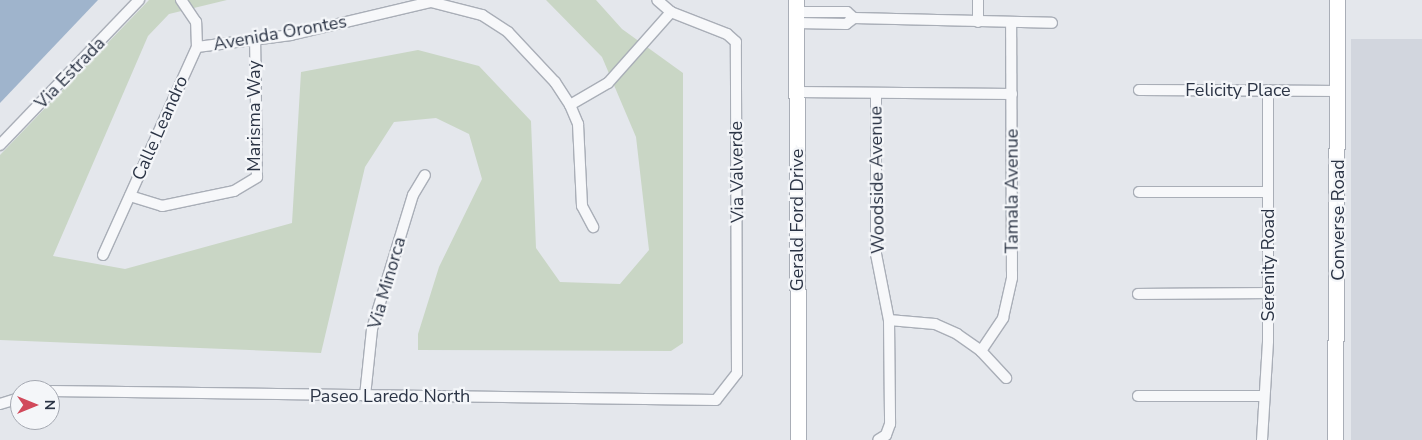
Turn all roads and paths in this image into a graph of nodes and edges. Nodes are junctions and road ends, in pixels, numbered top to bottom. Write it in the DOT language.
graph roads {
  1 [pos="139,0"];
  2 [pos="181,0"];
  3 [pos="657,0"];
  4 [pos="978,0"];
  5 [pos="1337,0"];
  6 [pos="671,12"];
  7 [pos="797,12"];
  8 [pos="838,12"];
  9 [pos="854,18"];
  10 [pos="978,22"];
  11 [pos="1011,22"];
  12 [pos="1052,23"];
  13 [pos="838,24"];
  14 [pos="255,41"];
  15 [pos="197,47"];
  16 [pos="1139,90"];
  17 [pos="1268,90"];
  18 [pos="1338,91"];
  19 [pos="797,92"];
  20 [pos="876,93"];
  21 [pos="1012,94"];
  22 [pos="570,105"];
  23 [pos="0,145"];
  24 [pos="425,175"];
  25 [pos="1139,192"];
  26 [pos="1268,192"];
  27 [pos="130,196"];
  28 [pos="593,227"];
  29 [pos="103,256"];
  30 [pos="1268,293"];
  31 [pos="1138,294"];
  32 [pos="890,320"];
  33 [pos="981,350"];
  34 [pos="1006,378"];
  35 [pos="727,390"];
  36 [pos="60,391"];
  37 [pos="365,396"];
  38 [pos="1138,396"];
  39 [pos="1262,396"];
  40 [pos="798,440"];
  41 [pos="878,440"];
  42 [pos="1262,440"];
  43 [pos="1335,440"];
  1 -- 23 [label="street, Via Estrada"];
  2 -- 15 [label="street, Calle Leandro"];
  3 -- 6 [label="street, Via Valverde"];
  4 -- 10 [label="street"];
  5 -- 18 [label="street, Converse Road"];
  6 -- 22 [label="street"];
  6 -- 35 [label="street, Via Valverde"];
  7 -- 8 [label="street"];
  7 -- 13 [label="street"];
  7 -- 19 [label="street, Gerald Ford Drive"];
  8 -- 9 [label="street"];
  8 -- 13 [label="street"];
  9 -- 10 [label="street"];
  9 -- 13 [label="street"];
  10 -- 11 [label="street"];
  11 -- 12 [label="street"];
  11 -- 21 [label="street, Tamala Avenue"];
  14 -- 15 [label="street, Avenida Orontes"];
  14 -- 22 [label="street, Avenida Orontes"];
  14 -- 27 [label="street, Marisma Way"];
  15 -- 27 [label="street, Calle Leandro"];
  16 -- 17 [label="street, Felicity Place"];
  17 -- 18 [label="street, Felicity Place"];
  17 -- 26 [label="street, Serenity Road"];
  18 -- 43 [label="street, Converse Road"];
  19 -- 20 [label="street"];
  19 -- 40 [label="street, Gerald Ford Drive"];
  20 -- 21 [label="street"];
  20 -- 32 [label="street, Woodside Avenue"];
  21 -- 33 [label="street, Tamala Avenue"];
  22 -- 28 [label="street, Avenida Orontes"];
  24 -- 37 [label="street, Via Minorca"];
  25 -- 26 [label="street"];
  26 -- 30 [label="street, Serenity Road"];
  27 -- 29 [label="street, Calle Leandro"];
  30 -- 31 [label="street"];
  30 -- 39 [label="street, Serenity Road"];
  32 -- 33 [label="street"];
  32 -- 41 [label="street, Woodside Avenue"];
  33 -- 34 [label="street"];
  35 -- 37 [label="street, Paseo Laredo North"];
  36 -- 37 [label="street, Paseo Laredo North"];
  38 -- 39 [label="street"];
  39 -- 42 [label="street, Serenity Road"];
}
